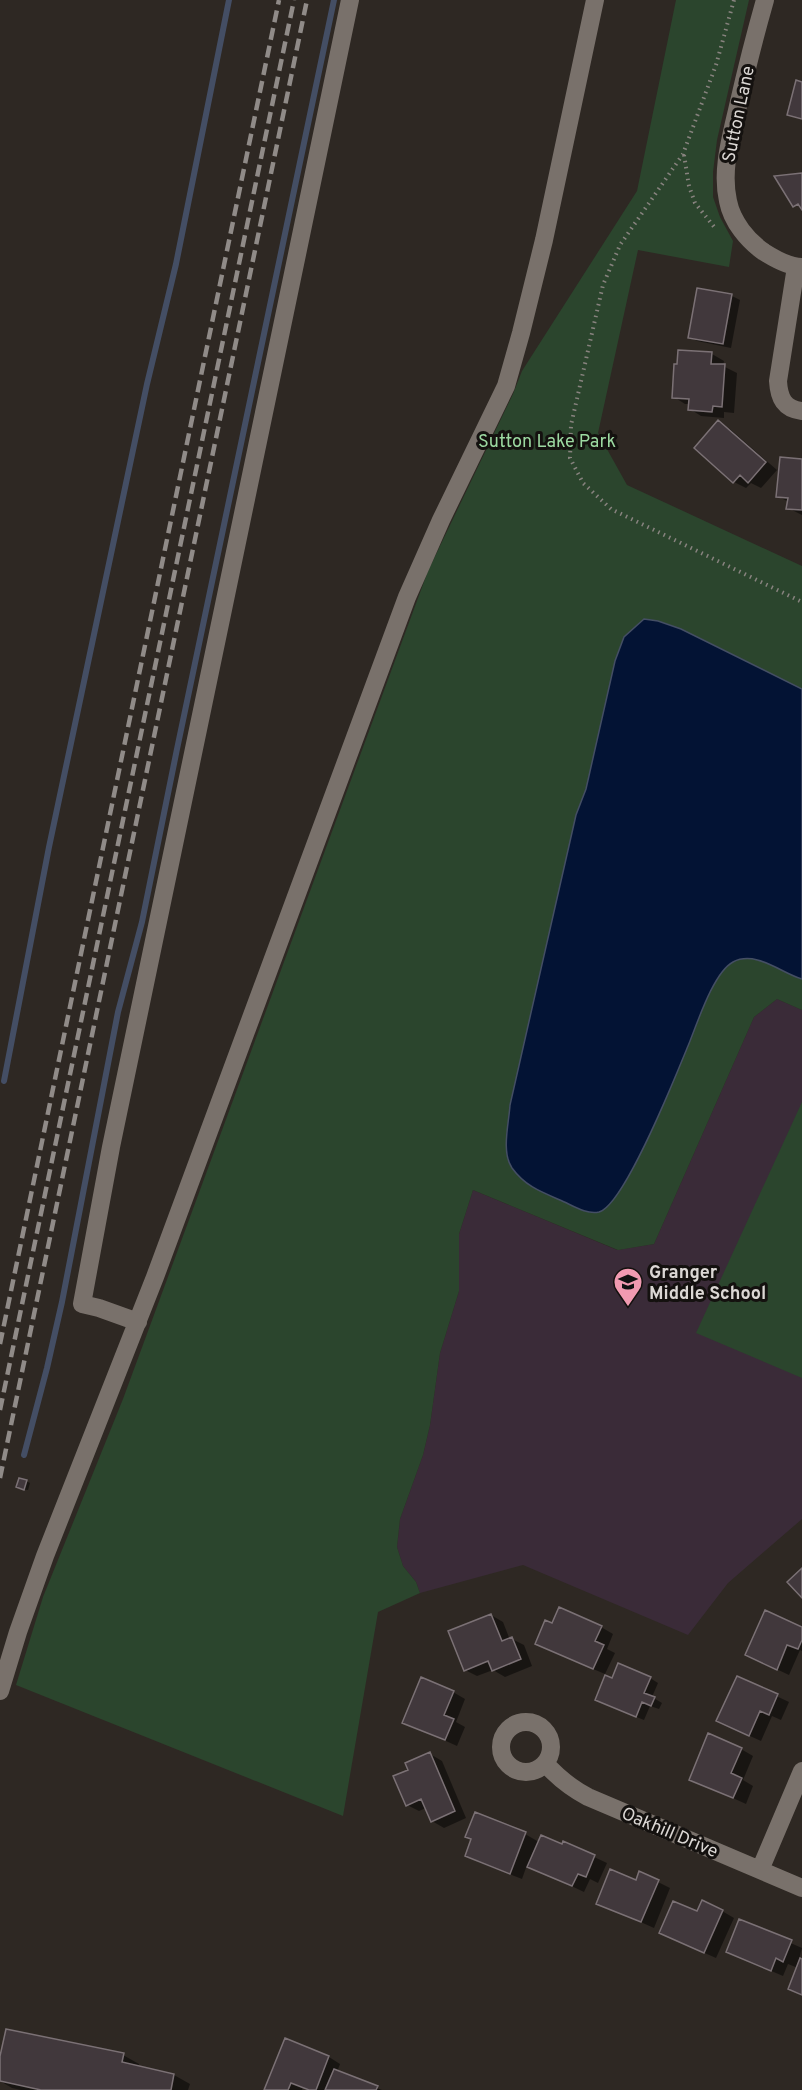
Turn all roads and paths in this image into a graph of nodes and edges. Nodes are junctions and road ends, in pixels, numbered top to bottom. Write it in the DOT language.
graph roads {
  1 [pos="350,0"];
  2 [pos="595,0"];
  3 [pos="734,0"];
  4 [pos="765,0"];
  5 [pos="683,154"];
  6 [pos="720,236"];
  7 [pos="799,267"];
  8 [pos="802,411"];
  9 [pos="802,602"];
  10 [pos="138,1322"];
  11 [pos="0,1691"];
  12 [pos="545,1763"];
  13 [pos="802,1771"];
  14 [pos="760,1870"];
  15 [pos="802,1888"];
  1 -- 10 [label="street"];
  2 -- 10 [label="street"];
  3 -- 5 [label="path"];
  4 -- 7 [label="street, Sutton Lane"];
  5 -- 6 [label="path"];
  5 -- 9 [label="path"];
  7 -- 8 [label="street, Sutton Lane"];
  10 -- 11 [label="street"];
  12 -- 14 [label="street, Oakhill Drive"];
  13 -- 14 [label="street"];
  14 -- 15 [label="street, Oakhill Drive"];
}
